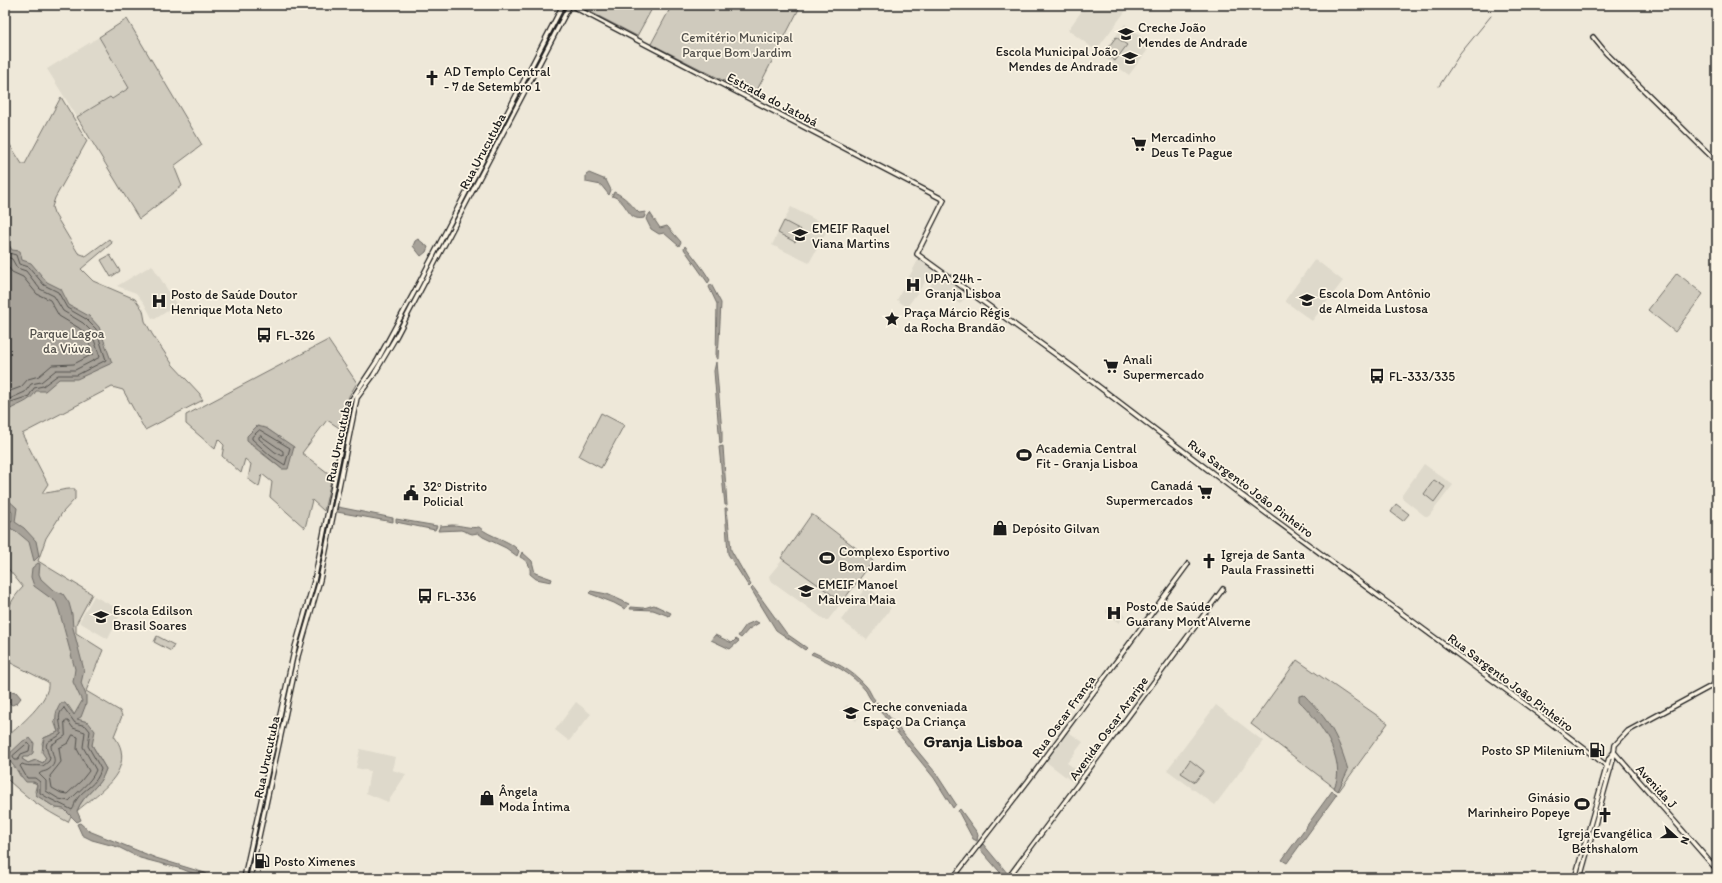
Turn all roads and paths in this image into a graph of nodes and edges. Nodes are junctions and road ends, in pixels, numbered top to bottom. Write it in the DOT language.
graph roads {
  1 [pos="563,5"];
  2 [pos="570,5"];
  3 [pos="1593,37"];
  4 [pos="1717,162"];
  5 [pos="917,254"];
  6 [pos="1188,564"];
  7 [pos="1223,589"];
  8 [pos="1717,683"];
  9 [pos="279,732"];
  10 [pos="277,741"];
  11 [pos="1614,752"];
  12 [pos="1606,766"];
  13 [pos="1611,769"];
  14 [pos="1717,870"];
  15 [pos="244,878"];
  16 [pos="250,878"];
  17 [pos="952,878"];
  18 [pos="1008,878"];
  19 [pos="1575,878"];
  20 [pos="1580,878"];
  1 -- 9 [label="street, Rua Urucutuba"];
  2 -- 5 [label="street, Estrada do Jatobá"];
  2 -- 9 [label="street, Rua Urucutuba"];
  3 -- 4 [label="street"];
  5 -- 12 [label="street, Rua Sargento João Pinheiro"];
  6 -- 17 [label="street, Rua Oscar França"];
  7 -- 18 [label="street, Avenida Oscar Araripe"];
  8 -- 11 [label="street"];
  9 -- 10 [label="street, Rua Urucutuba"];
  10 -- 15 [label="street, Rua Urucutuba"];
  10 -- 16 [label="street, Rua Urucutuba"];
  11 -- 12 [label="street"];
  11 -- 13 [label="street"];
  11 -- 14 [label="street, Avenida J"];
  12 -- 13 [label="street, Rua Sargento João Pinheiro"];
  12 -- 19 [label="street"];
  13 -- 20 [label="street"];
}
